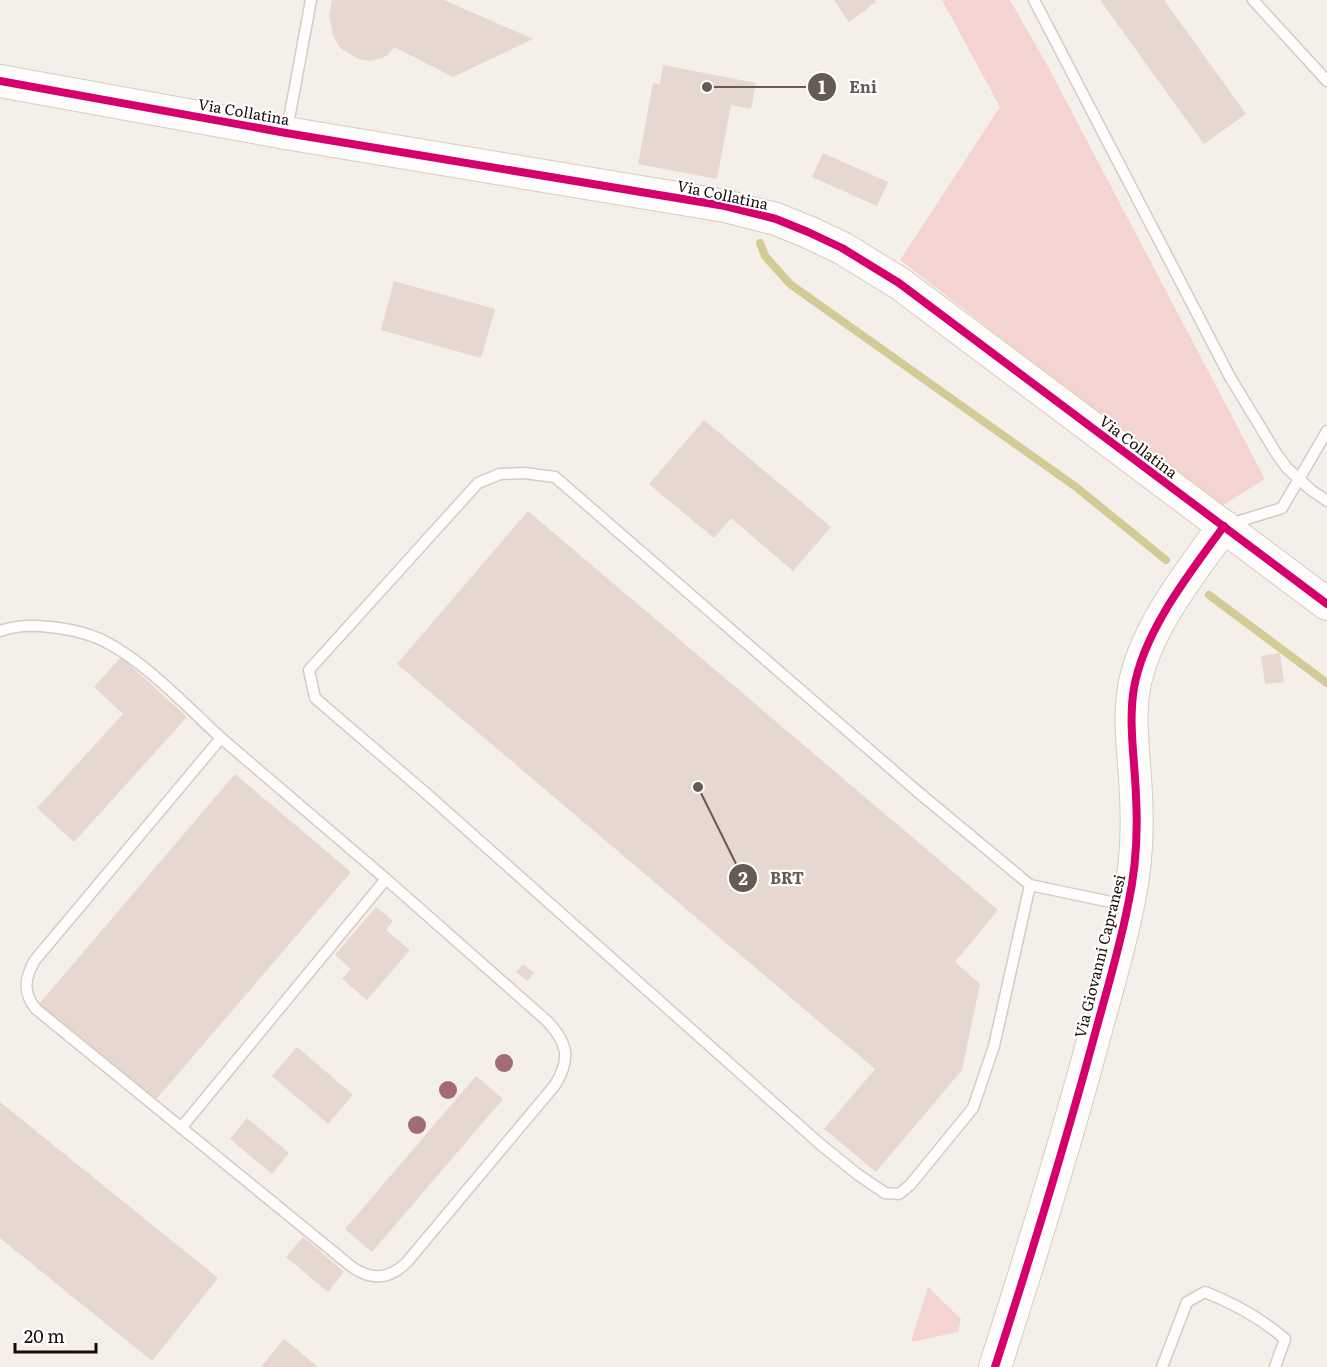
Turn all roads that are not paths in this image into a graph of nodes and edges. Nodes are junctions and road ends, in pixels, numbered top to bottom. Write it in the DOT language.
graph roads {
  1 [pos="311,0"];
  2 [pos="1034,0"];
  3 [pos="1253,0"];
  4 [pos="0,81"];
  5 [pos="1327,81"];
  6 [pos="286,133"];
  7 [pos="1327,431"];
  8 [pos="1299,480"];
  9 [pos="1327,501"];
  10 [pos="1224,526"];
  11 [pos="1327,604"];
  12 [pos="0,632"];
  13 [pos="221,738"];
  14 [pos="386,879"];
  15 [pos="1030,885"];
  16 [pos="1128,906"];
  17 [pos="181,1128"];
  18 [pos="995,1367"];
  19 [pos="1162,1367"];
  20 [pos="1275,1367"];
  1 -- 6 [label="lane"];
  2 -- 8 [label="lane"];
  3 -- 5 [label="lane"];
  4 -- 6 [label="street, Via Collatina"];
  6 -- 10 [label="street, Via Collatina"];
  7 -- 8 [label="lane"];
  8 -- 9 [label="lane"];
  8 -- 10 [label="lane"];
  10 -- 11 [label="street, Via Collatina"];
  10 -- 16 [label="street, Via Giovanni Capranesi"];
  12 -- 13 [label="lane"];
  13 -- 14 [label="lane"];
  13 -- 17 [label="lane"];
  14 -- 17 [label="lane"];
  14 -- 17 [label="lane"];
  15 -- 15 [label="lane"];
  15 -- 16 [label="lane"];
  16 -- 18 [label="street, Via Giovanni Capranesi"];
  19 -- 20 [label="lane"];
}
